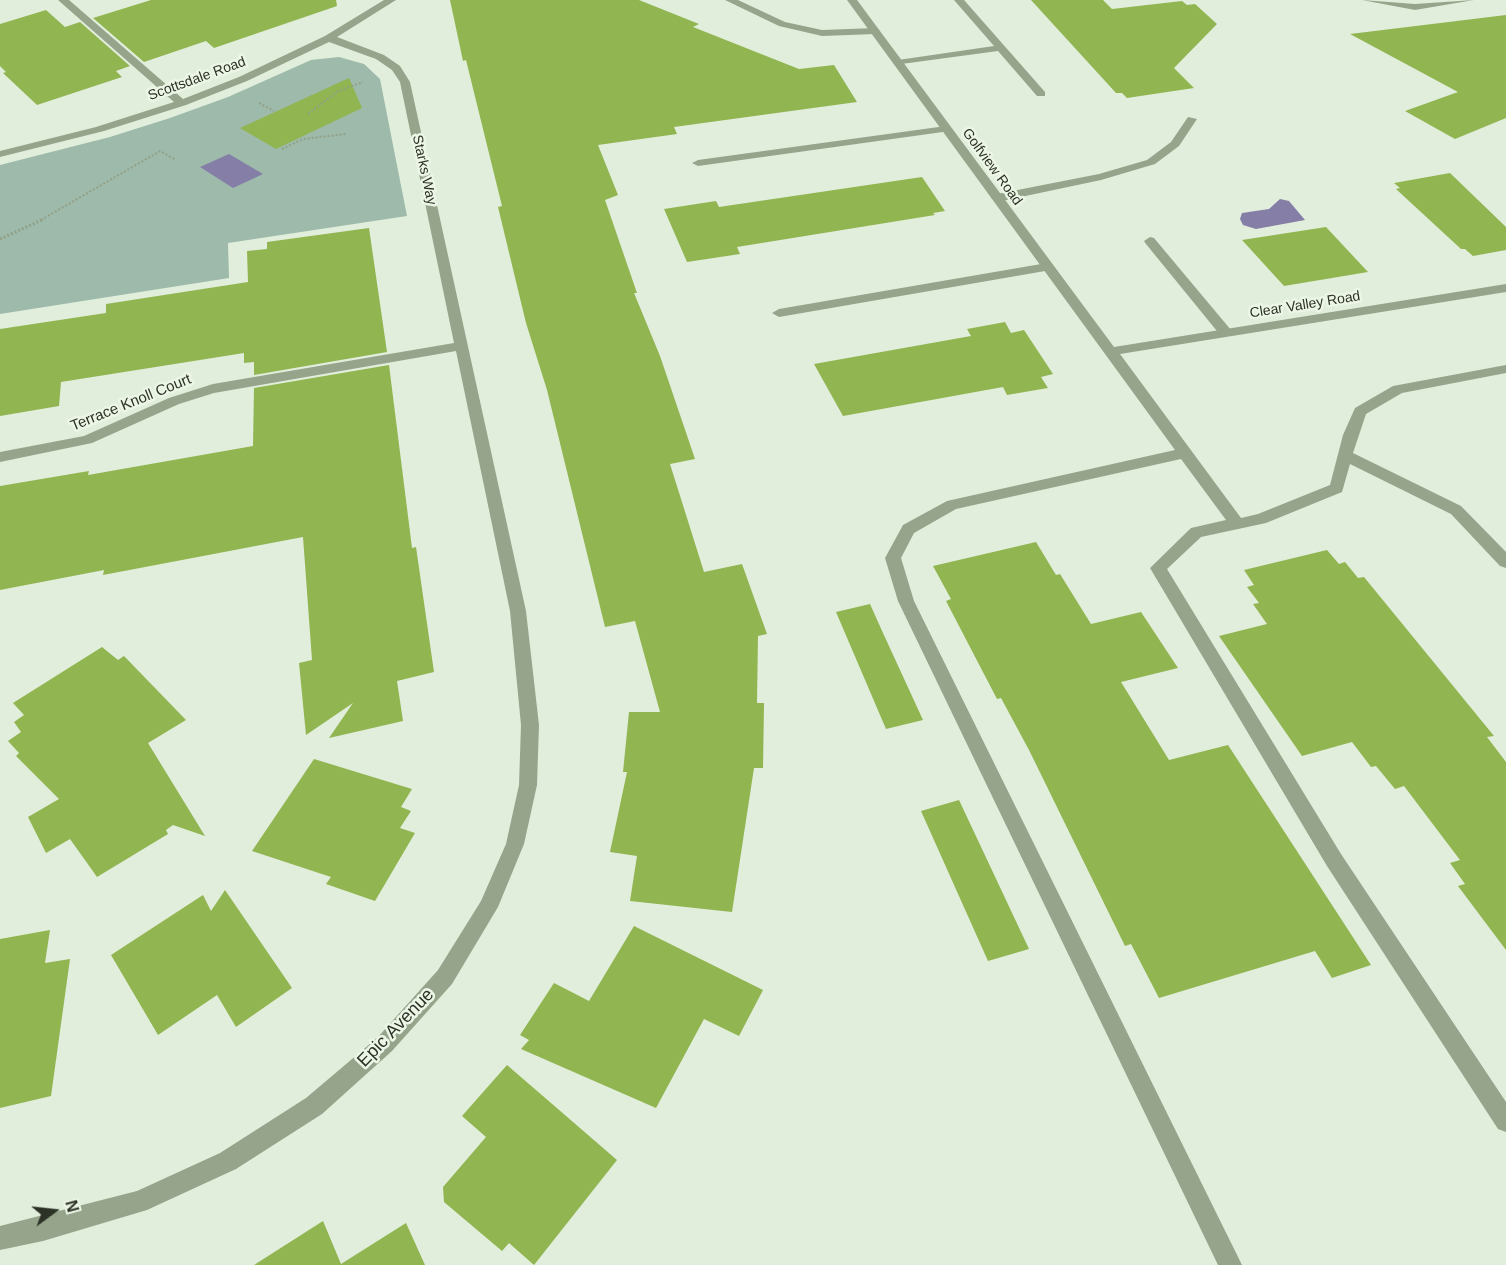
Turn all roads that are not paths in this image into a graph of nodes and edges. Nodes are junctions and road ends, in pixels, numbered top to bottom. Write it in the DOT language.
graph roads {
  1 [pos="63,0"];
  2 [pos="391,0"];
  3 [pos="730,0"];
  4 [pos="852,0"];
  5 [pos="959,0"];
  6 [pos="1367,0"];
  7 [pos="1469,0"];
  8 [pos="875,31"];
  9 [pos="329,38"];
  10 [pos="1001,48"];
  11 [pos="898,63"];
  12 [pos="1041,94"];
  13 [pos="182,103"];
  14 [pos="1192,119"];
  15 [pos="946,129"];
  16 [pos="0,154"];
  17 [pos="698,163"];
  18 [pos="997,198"];
  19 [pos="1150,241"];
  20 [pos="1047,267"];
  21 [pos="1506,288"];
  22 [pos="779,313"];
  23 [pos="1226,333"];
  24 [pos="463,346"];
  25 [pos="1108,352"];
  26 [pos="1506,369"];
  27 [pos="1185,453"];
  28 [pos="1345,455"];
  29 [pos="0,457"];
  30 [pos="1237,524"];
  31 [pos="1506,562"];
  32 [pos="519,611"];
  33 [pos="1506,1121"];
  34 [pos="0,1238"];
  35 [pos="1230,1265"];
  1 -- 13 [label="street"];
  2 -- 9 [label="street, Scottsdale Road"];
  3 -- 8 [label="street"];
  4 -- 8 [label="street, Golfview Road"];
  5 -- 10 [label="street"];
  6 -- 7 [label="street"];
  8 -- 11 [label="street, Golfview Road"];
  9 -- 13 [label="street, Scottsdale Road"];
  9 -- 24 [label="street, Starks Way"];
  10 -- 11 [label="street"];
  10 -- 12 [label="street"];
  11 -- 15 [label="street, Golfview Road"];
  13 -- 16 [label="street, Scottsdale Road"];
  14 -- 18 [label="street"];
  15 -- 17 [label="street"];
  15 -- 18 [label="street, Golfview Road"];
  18 -- 20 [label="street, Golfview Road"];
  19 -- 23 [label="street"];
  20 -- 22 [label="street"];
  20 -- 25 [label="street, Golfview Road"];
  21 -- 23 [label="street, Clear Valley Road"];
  23 -- 25 [label="street, Clear Valley Road"];
  24 -- 29 [label="street, Terrace Knoll Court"];
  24 -- 32 [label="street, Starks Way"];
  25 -- 27 [label="street, Golfview Road"];
  26 -- 28 [label="street"];
  27 -- 30 [label="street, Golfview Road"];
  27 -- 35 [label="street"];
  28 -- 30 [label="street"];
  28 -- 31 [label="street"];
  30 -- 33 [label="street"];
  32 -- 34 [label="street, Epic Avenue"];
}
